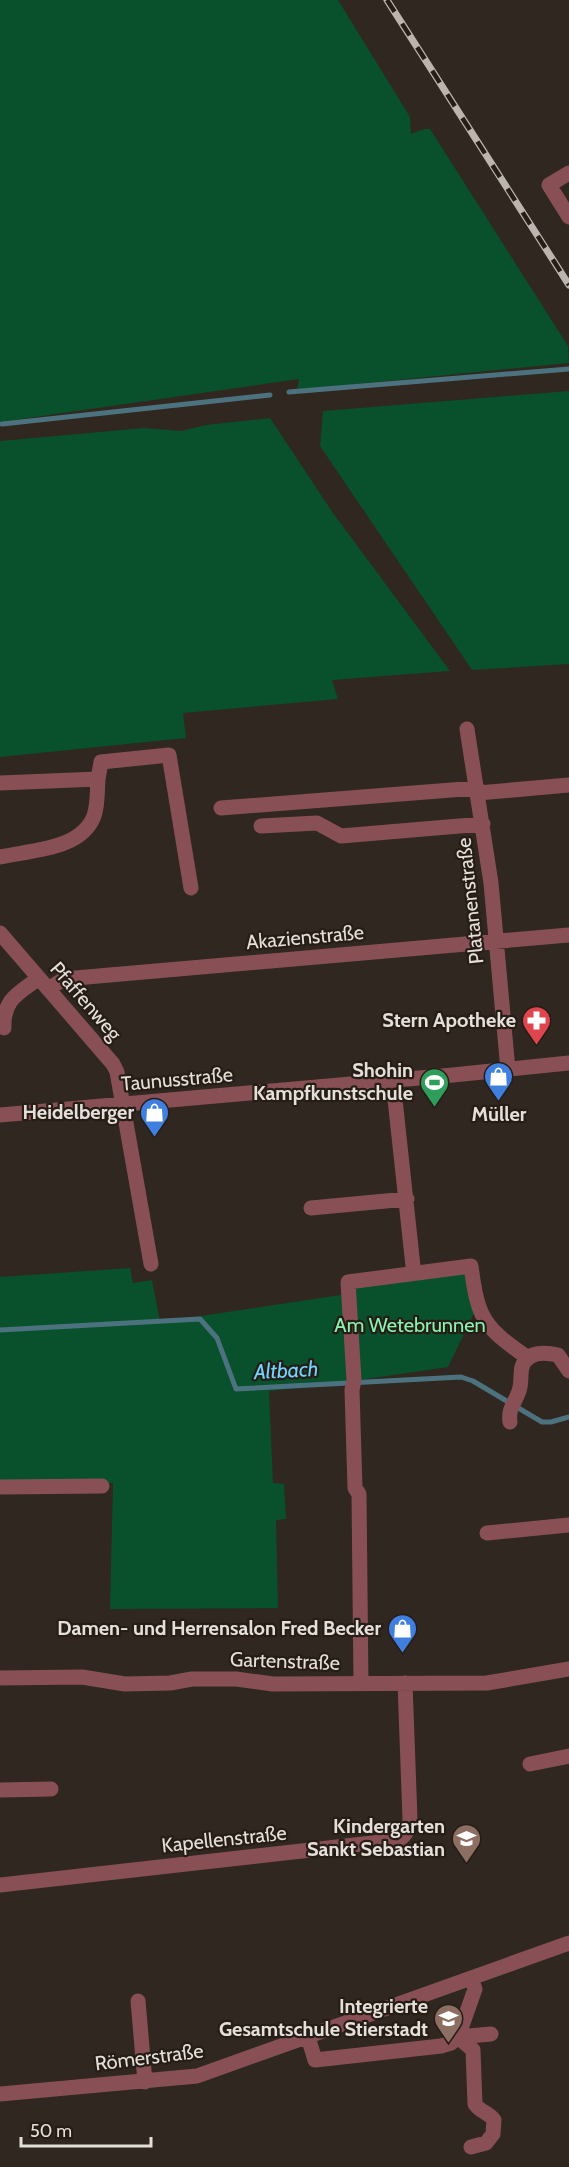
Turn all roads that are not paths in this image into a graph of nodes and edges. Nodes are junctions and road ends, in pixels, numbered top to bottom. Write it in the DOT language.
graph roads {
  1 [pos="569,173"];
  2 [pos="569,217"];
  3 [pos="467,729"];
  4 [pos="98,779"];
  5 [pos="0,783"];
  6 [pos="569,785"];
  7 [pos="477,791"];
  8 [pos="221,808"];
  9 [pos="483,824"];
  10 [pos="261,826"];
  11 [pos="0,857"];
  12 [pos="191,888"];
  13 [pos="0,933"];
  14 [pos="569,935"];
  15 [pos="496,941"];
  16 [pos="44,983"];
  17 [pos="4,1028"];
  18 [pos="569,1063"];
  19 [pos="508,1070"];
  20 [pos="393,1081"];
  21 [pos="122,1105"];
  22 [pos="0,1115"];
  23 [pos="407,1199"];
  24 [pos="311,1208"];
  25 [pos="151,1264"];
  26 [pos="414,1266"];
  27 [pos="528,1358"];
  28 [pos="569,1371"];
  29 [pos="512,1410"];
  30 [pos="102,1486"];
  31 [pos="0,1487"];
  32 [pos="569,1525"];
  33 [pos="486,1533"];
  34 [pos="569,1670"];
  35 [pos="0,1678"];
  36 [pos="405,1683"];
  37 [pos="361,1684"];
  38 [pos="569,1756"];
  39 [pos="530,1764"];
  40 [pos="51,1789"];
  41 [pos="0,1790"];
  42 [pos="0,1885"];
  43 [pos="569,1943"];
  44 [pos="471,1978"];
  45 [pos="138,2001"];
  46 [pos="491,2034"];
  47 [pos="308,2037"];
  48 [pos="458,2037"];
  49 [pos="145,2082"];
  50 [pos="0,2094"];
  51 [pos="471,2147"];
  1 -- 2 [label="street"];
  3 -- 7 [label="street, Platanenstraße"];
  4 -- 5 [label="street"];
  4 -- 11 [label="street"];
  4 -- 12 [label="street"];
  6 -- 7 [label="street"];
  7 -- 8 [label="street"];
  7 -- 9 [label="street, Platanenstraße"];
  9 -- 10 [label="street"];
  9 -- 15 [label="street, Platanenstraße"];
  13 -- 16 [label="street, Pfaffenweg"];
  14 -- 15 [label="street, Akazienstraße"];
  15 -- 16 [label="street, Akazienstraße"];
  15 -- 19 [label="street, Platanenstraße"];
  16 -- 17 [label="street, Akazienstraße"];
  16 -- 21 [label="street, Pfaffenweg"];
  18 -- 19 [label="street, Taunusstraße"];
  19 -- 20 [label="street, Taunusstraße"];
  20 -- 21 [label="street, Taunusstraße"];
  20 -- 23 [label="street"];
  21 -- 22 [label="street, Taunusstraße"];
  21 -- 25 [label="street, Pfaffenweg"];
  23 -- 24 [label="street"];
  23 -- 26 [label="street"];
  27 -- 28 [label="street"];
  27 -- 29 [label="street"];
  27 -- 37 [label="street"];
  30 -- 31 [label="street"];
  32 -- 33 [label="street"];
  34 -- 36 [label="street, Gartenstraße"];
  35 -- 37 [label="street, Gartenstraße"];
  36 -- 37 [label="street, Gartenstraße"];
  36 -- 42 [label="street, Kapellenstraße"];
  38 -- 39 [label="street"];
  40 -- 41 [label="street"];
  43 -- 44 [label="street, Römerstraße"];
  44 -- 47 [label="street, Römerstraße"];
  44 -- 48 [label="street"];
  45 -- 49 [label="street"];
  46 -- 48 [label="street"];
  47 -- 48 [label="street"];
  47 -- 49 [label="street, Römerstraße"];
  48 -- 51 [label="street"];
  49 -- 50 [label="street, Römerstraße"];
}
